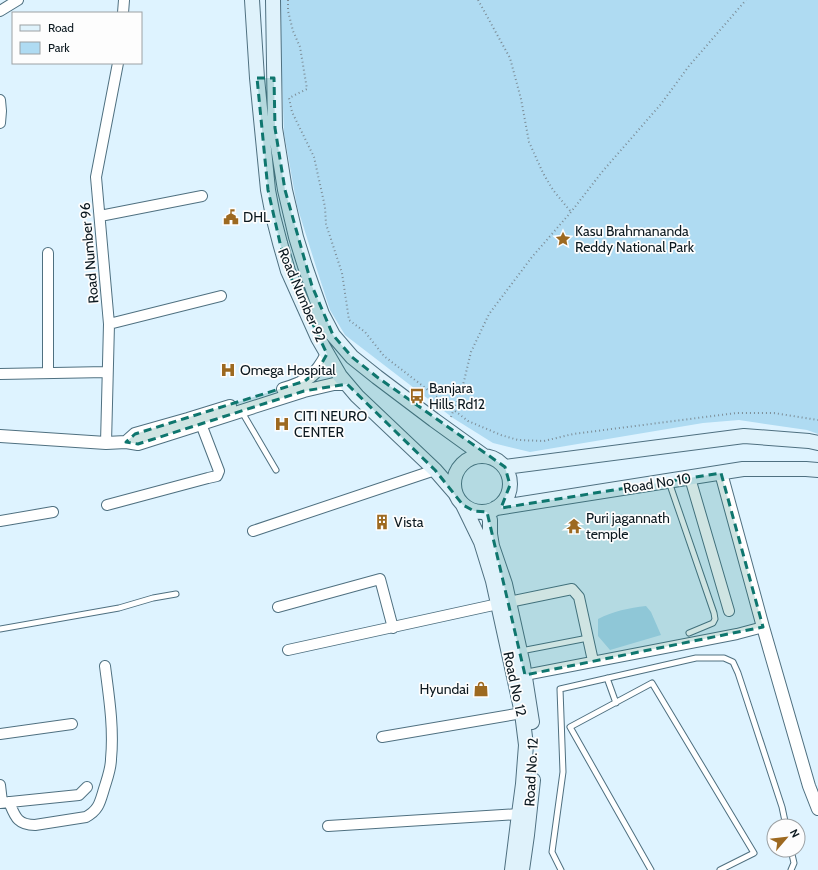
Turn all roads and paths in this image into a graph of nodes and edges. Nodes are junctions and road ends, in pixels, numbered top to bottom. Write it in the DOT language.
graph roads {
  1 [pos="18,0"];
  2 [pos="124,0"];
  3 [pos="252,0"];
  4 [pos="272,0"];
  5 [pos="288,0"];
  6 [pos="478,0"];
  7 [pos="746,0"];
  8 [pos="0,11"];
  9 [pos="123,12"];
  10 [pos="118,64"];
  11 [pos="257,78"];
  12 [pos="274,78"];
  13 [pos="0,100"];
  14 [pos="0,123"];
  15 [pos="202,196"];
  16 [pos="571,212"];
  17 [pos="100,216"];
  18 [pos="48,253"];
  19 [pos="305,266"];
  20 [pos="288,271"];
  21 [pos="220,296"];
  22 [pos="109,324"];
  23 [pos="327,354"];
  24 [pos="108,372"];
  25 [pos="48,373"];
  26 [pos="0,374"];
  27 [pos="347,384"];
  28 [pos="453,410"];
  29 [pos="242,411"];
  30 [pos="818,420"];
  31 [pos="201,424"];
  32 [pos="447,428"];
  33 [pos="0,436"];
  34 [pos="126,442"];
  35 [pos="106,443"];
  36 [pos="818,443"];
  37 [pos="484,456"];
  38 [pos="504,467"];
  39 [pos="276,470"];
  40 [pos="435,470"];
  41 [pos="818,470"];
  42 [pos="722,473"];
  43 [pos="690,478"];
  44 [pos="669,481"];
  45 [pos="459,499"];
  46 [pos="107,505"];
  47 [pos="492,510"];
  48 [pos="52,512"];
  49 [pos="0,521"];
  50 [pos="253,531"];
  51 [pos="176,594"];
  52 [pos="504,603"];
  53 [pos="278,607"];
  54 [pos="729,611"];
  55 [pos="763,627"];
  56 [pos="393,628"];
  57 [pos="0,630"];
  58 [pos="689,633"];
  59 [pos="588,638"];
  60 [pos="288,650"];
  61 [pos="520,652"];
  62 [pos="593,661"];
  63 [pos="105,666"];
  64 [pos="525,675"];
  65 [pos="607,678"];
  66 [pos="616,703"];
  67 [pos="522,713"];
  68 [pos="72,724"];
  69 [pos="0,734"];
  70 [pos="382,737"];
  71 [pos="0,785"];
  72 [pos="87,787"];
  73 [pos="4,802"];
  74 [pos="818,809"];
  75 [pos="519,814"];
  76 [pos="784,818"];
  77 [pos="328,826"];
  78 [pos="793,858"];
  79 [pos="512,870"];
  80 [pos="522,870"];
  81 [pos="561,870"];
  82 [pos="651,870"];
  83 [pos="720,870"];
  84 [pos="791,870"];
  1 -- 8 [label="street"];
  2 -- 9 [label="street"];
  3 -- 11 [label="main road, Road Number 92"];
  4 -- 12 [label="main road, Road Number 92"];
  5 -- 28 [label="path"];
  6 -- 16 [label="path"];
  7 -- 16 [label="path"];
  10 -- 17 [label="street, Road Number 96"];
  11 -- 12 [label="main road"];
  11 -- 20 [label="main road, Road Number 92"];
  12 -- 19 [label="main road, Road Number 92"];
  13 -- 14 [label="street"];
  15 -- 17 [label="street"];
  16 -- 28 [label="path"];
  17 -- 22 [label="street, Road Number 96"];
  18 -- 25 [label="street"];
  19 -- 20 [label="main road"];
  19 -- 32 [label="main road, Road Number 92"];
  20 -- 23 [label="main road, Road Number 92"];
  21 -- 22 [label="street"];
  22 -- 24 [label="street, Road Number 96"];
  23 -- 27 [label="main road, Road Number 92"];
  23 -- 34 [label="street"];
  24 -- 25 [label="street"];
  24 -- 35 [label="street, Road Number 96"];
  25 -- 26 [label="street"];
  27 -- 29 [label="street"];
  27 -- 40 [label="main road, Road Number 92"];
  28 -- 30 [label="path"];
  28 -- 32 [label="path"];
  29 -- 31 [label="street"];
  29 -- 39 [label="lane"];
  31 -- 34 [label="street"];
  31 -- 46 [label="street"];
  32 -- 37 [label="main road, Road Number 92"];
  33 -- 35 [label="street"];
  34 -- 35 [label="street"];
  36 -- 38 [label="main road"];
  37 -- 38 [label="main road"];
  37 -- 45 [label="main road"];
  38 -- 47 [label="main road"];
  40 -- 45 [label="main road, Road Number 92"];
  40 -- 50 [label="street"];
  41 -- 42 [label="main road, Road No 10"];
  42 -- 43 [label="main road, Road No 10"];
  42 -- 55 [label="street"];
  43 -- 44 [label="main road, Road No 10"];
  43 -- 54 [label="street"];
  44 -- 47 [label="main road, Road No 10"];
  44 -- 58 [label="lane"];
  45 -- 47 [label="main road"];
  45 -- 52 [label="main road, Road No 12"];
  47 -- 52 [label="main road, Road No. 12"];
  48 -- 49 [label="street"];
  51 -- 57 [label="lane"];
  52 -- 56 [label="street"];
  52 -- 59 [label="street"];
  52 -- 61 [label="main road, Road No. 12"];
  52 -- 67 [label="main road, Road No 12"];
  53 -- 56 [label="street"];
  55 -- 62 [label="street"];
  55 -- 74 [label="street"];
  56 -- 60 [label="street"];
  59 -- 61 [label="lane"];
  59 -- 62 [label="street"];
  61 -- 64 [label="main road, Road No. 12"];
  62 -- 64 [label="street"];
  63 -- 73 [label="street"];
  64 -- 80 [label="main road, Road No. 12"];
  65 -- 66 [label="lane"];
  65 -- 76 [label="lane"];
  65 -- 81 [label="lane"];
  66 -- 82 [label="lane"];
  66 -- 83 [label="lane"];
  67 -- 70 [label="street"];
  67 -- 75 [label="main road, Road No 12"];
  68 -- 69 [label="street"];
  71 -- 73 [label="street"];
  72 -- 73 [label="street"];
  75 -- 77 [label="street"];
  75 -- 79 [label="main road, Road No 12"];
  78 -- 84 [label="lane"];
}
